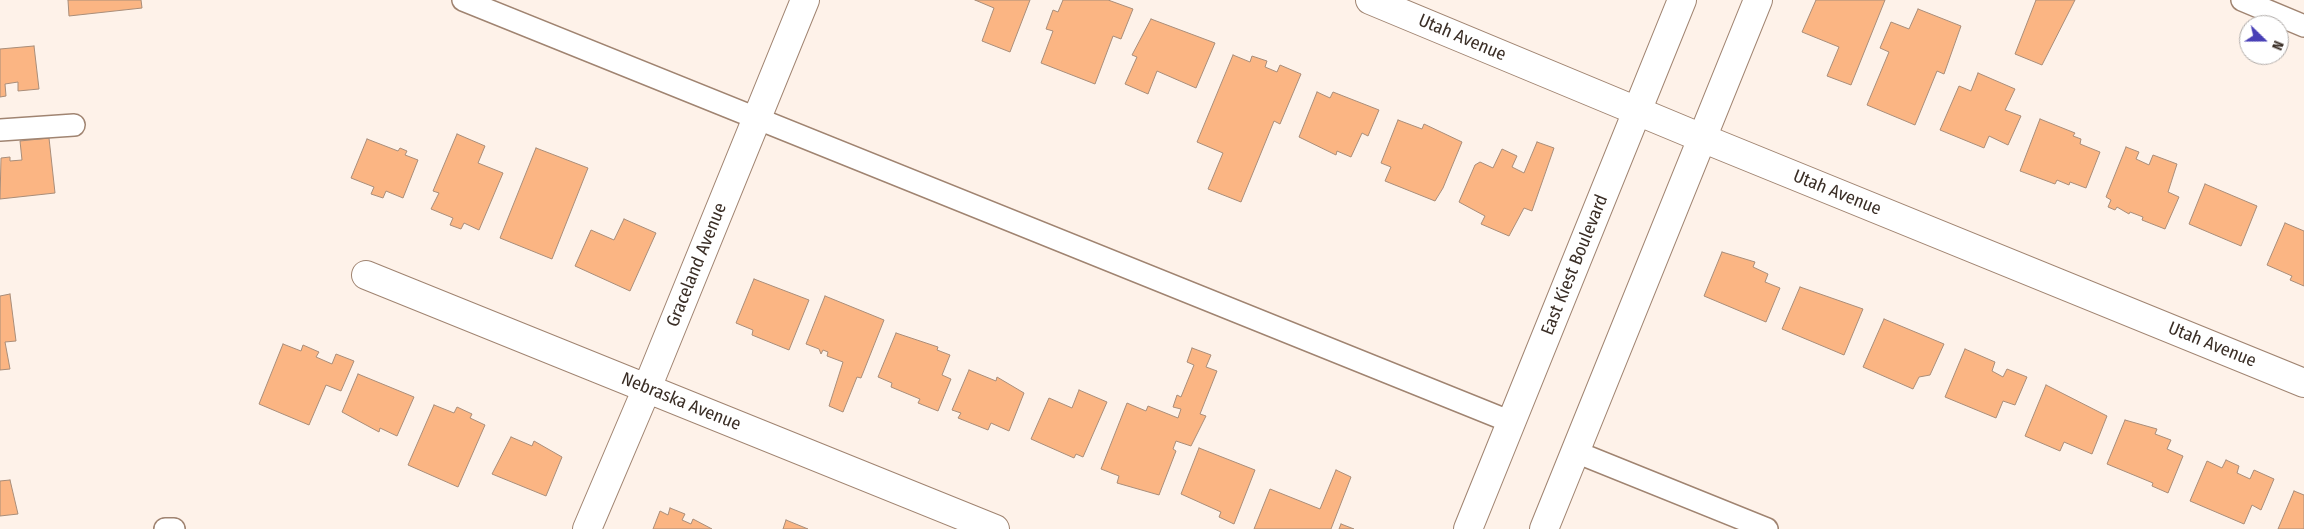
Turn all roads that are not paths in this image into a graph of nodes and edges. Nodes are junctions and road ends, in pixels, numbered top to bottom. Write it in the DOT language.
graph roads {
  1 [pos="463,0"];
  2 [pos="804,0"];
  3 [pos="1370,0"];
  4 [pos="1682,0"];
  5 [pos="1758,0"];
  6 [pos="2242,0"];
  7 [pos="2304,26"];
  8 [pos="1637,111"];
  9 [pos="757,118"];
  10 [pos="74,125"];
  11 [pos="0,130"];
  12 [pos="1702,138"];
  13 [pos="366,275"];
  14 [pos="2304,383"];
  15 [pos="647,388"];
  16 [pos="1511,422"];
  17 [pos="1576,452"];
  18 [pos="165,529"];
  19 [pos="174,529"];
  20 [pos="587,529"];
  21 [pos="995,529"];
  22 [pos="1468,529"];
  23 [pos="1544,529"];
  24 [pos="1767,529"];
  1 -- 9 [label="lane"];
  2 -- 9 [label="street, Graceland Avenue"];
  3 -- 8 [label="street, Utah Avenue"];
  4 -- 8 [label="street, East Kiest Boulevard"];
  5 -- 12 [label="street"];
  6 -- 7 [label="lane"];
  8 -- 12 [label="street, Utah Avenue"];
  8 -- 16 [label="street, East Kiest Boulevard"];
  9 -- 15 [label="street, Graceland Avenue"];
  9 -- 16 [label="lane"];
  10 -- 11 [label="lane"];
  12 -- 14 [label="street, Utah Avenue"];
  12 -- 17 [label="street"];
  13 -- 15 [label="street, Nebraska Avenue"];
  15 -- 20 [label="street, Graceland Avenue"];
  15 -- 21 [label="street, Nebraska Avenue"];
  16 -- 22 [label="street, East Kiest Boulevard"];
  17 -- 23 [label="street"];
  17 -- 24 [label="lane"];
  18 -- 19 [label="lane"];
}
